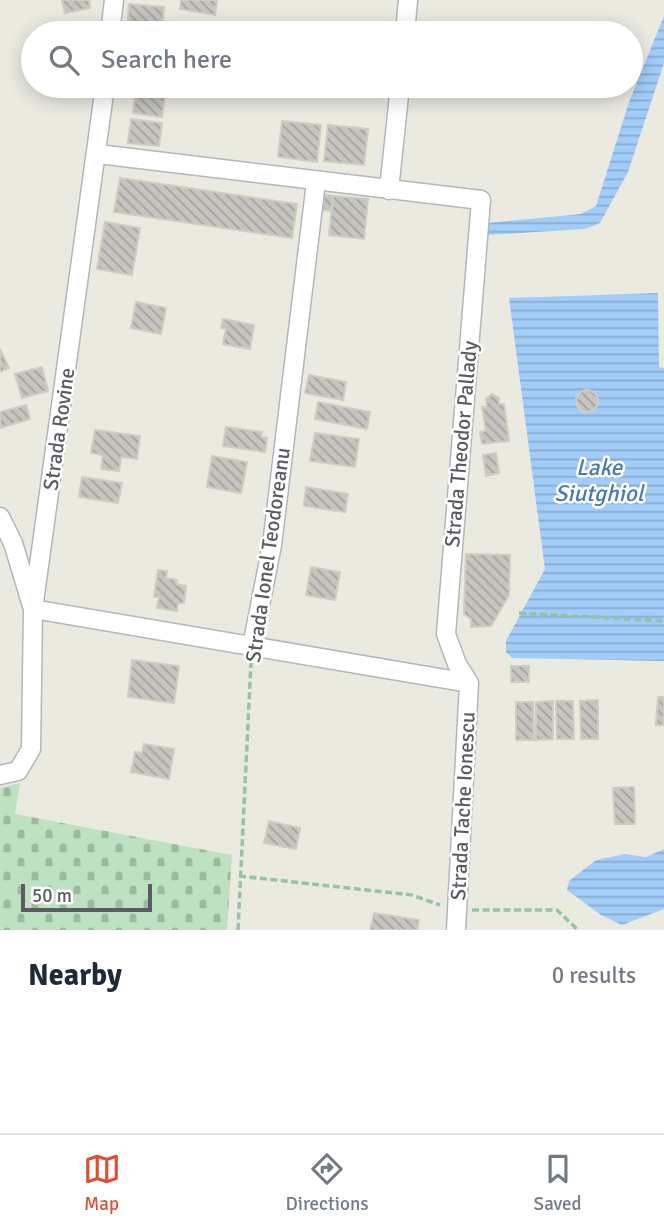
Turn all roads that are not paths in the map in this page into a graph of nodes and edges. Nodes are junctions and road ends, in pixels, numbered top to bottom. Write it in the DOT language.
graph roads {
  1 [pos="114,0"];
  2 [pos="408,0"];
  3 [pos="111,21"];
  4 [pos="406,21"];
  5 [pos="104,98"];
  6 [pos="399,98"];
  7 [pos="98,154"];
  8 [pos="316,182"];
  9 [pos="389,190"];
  10 [pos="0,517"];
  11 [pos="33,609"];
  12 [pos="252,646"];
  13 [pos="469,682"];
  14 [pos="9,773"];
  15 [pos="456,930"];
  1 -- 3 [label="street"];
  2 -- 4 [label="street"];
  5 -- 7 [label="street, Strada Rovine"];
  6 -- 9 [label="street"];
  7 -- 8 [label="street"];
  7 -- 11 [label="street, Strada Rovine"];
  8 -- 9 [label="street"];
  8 -- 12 [label="street, Strada Ionel Teodoreanu"];
  9 -- 13 [label="street, Strada Theodor Pallady"];
  10 -- 11 [label="street"];
  11 -- 12 [label="street"];
  11 -- 14 [label="street, Strada Rovine"];
  12 -- 13 [label="street"];
  13 -- 15 [label="street, Strada Tache Ionescu"];
}
